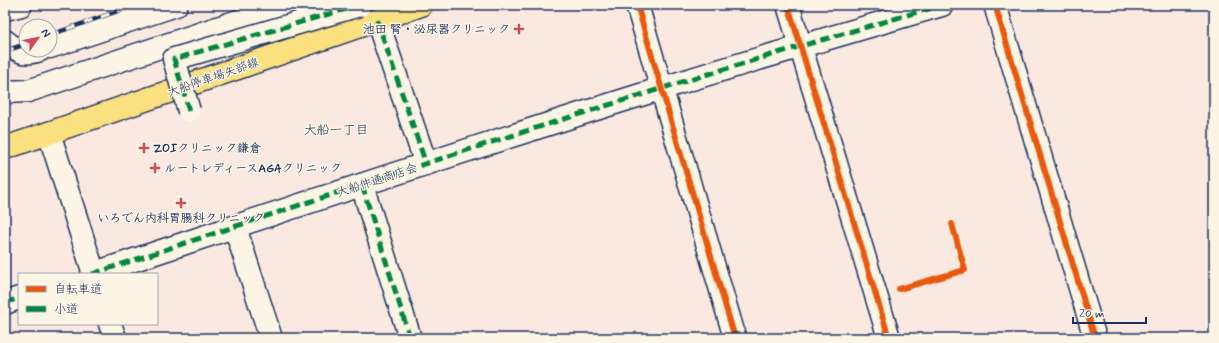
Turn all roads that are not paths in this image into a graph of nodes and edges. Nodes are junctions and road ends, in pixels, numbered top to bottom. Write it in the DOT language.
graph roads {
  1 [pos="21,5"];
  2 [pos="176,5"];
  3 [pos="286,5"];
  4 [pos="360,5"];
  5 [pos="421,5"];
  6 [pos="636,5"];
  7 [pos="788,5"];
  8 [pos="942,5"];
  9 [pos="995,5"];
  10 [pos="5,9"];
  11 [pos="377,20"];
  12 [pos="5,41"];
  13 [pos="58,44"];
  14 [pos="801,46"];
  15 [pos="18,50"];
  16 [pos="662,88"];
  17 [pos="5,92"];
  18 [pos="189,112"];
  19 [pos="50,133"];
  20 [pos="5,148"];
  21 [pos="426,164"];
  22 [pos="362,185"];
  23 [pos="235,227"];
  24 [pos="93,273"];
  25 [pos="96,273"];
  26 [pos="18,298"];
  27 [pos="5,303"];
  28 [pos="110,325"];
  29 [pos="115,338"];
  30 [pos="271,338"];
  31 [pos="410,338"];
  32 [pos="735,338"];
  33 [pos="889,338"];
  34 [pos="1095,338"];
  1 -- 10 [label="street"];
  2 -- 13 [label="street"];
  3 -- 17 [label="street"];
  4 -- 18 [label="street, bridge"];
  5 -- 11 [label="main road, 大船停車場矢部線"];
  6 -- 16 [label="street"];
  7 -- 14 [label="street"];
  8 -- 14 [label="street, 大船仲通商店会"];
  9 -- 34 [label="street"];
  11 -- 19 [label="main road, 大船停車場矢部線"];
  11 -- 21 [label="street"];
  12 -- 15 [label="street"];
  14 -- 16 [label="street, 大船仲通商店会"];
  14 -- 33 [label="street"];
  16 -- 21 [label="street, 大船仲通商店会"];
  16 -- 32 [label="street"];
  19 -- 20 [label="main road, 大船停車場矢部線"];
  19 -- 24 [label="street, 大船仲通商店会"];
  21 -- 22 [label="street, 大船仲通商店会"];
  22 -- 23 [label="street, 大船仲通商店会"];
  22 -- 31 [label="street"];
  23 -- 25 [label="street, 大船仲通商店会"];
  23 -- 30 [label="street"];
  26 -- 27 [label="street"];
  28 -- 29 [label="street"];
}
